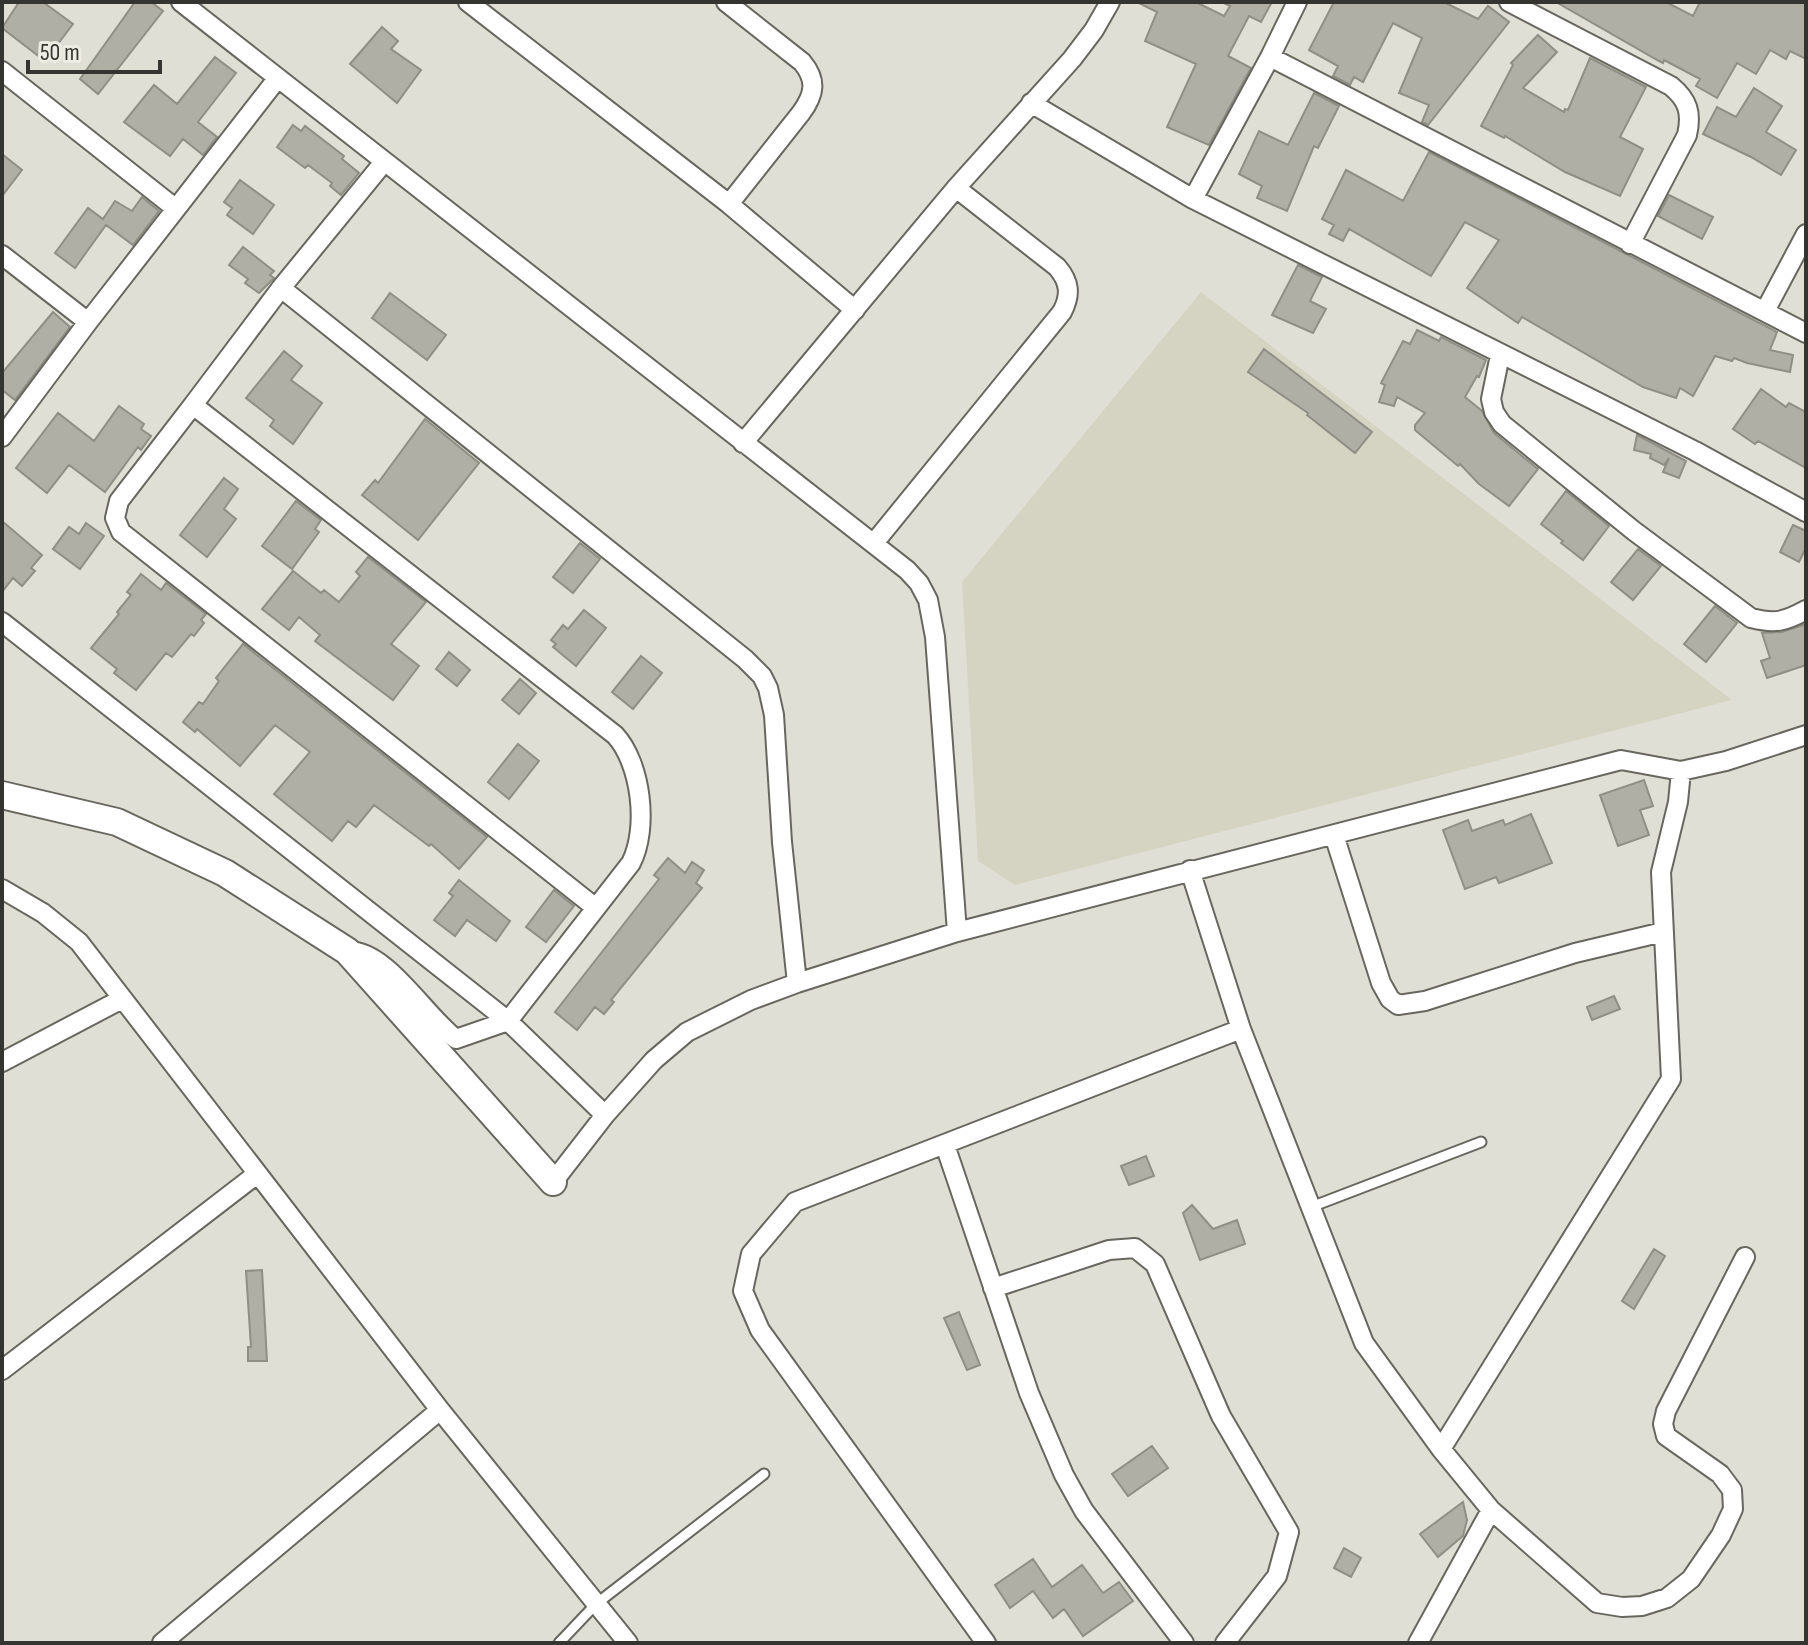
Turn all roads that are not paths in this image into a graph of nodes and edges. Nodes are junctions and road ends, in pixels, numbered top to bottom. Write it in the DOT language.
graph roads {
  1 [pos="181,2"];
  2 [pos="468,2"];
  3 [pos="726,2"];
  4 [pos="1110,2"];
  5 [pos="1297,2"];
  6 [pos="1509,2"];
  7 [pos="1270,57"];
  8 [pos="2,71"];
  9 [pos="277,79"];
  10 [pos="1031,103"];
  11 [pos="384,162"];
  12 [pos="956,188"];
  13 [pos="1193,199"];
  14 [pos="729,204"];
  15 [pos="175,208"];
  16 [pos="1806,234"];
  17 [pos="1630,244"];
  18 [pos="2,255"];
  19 [pos="281,288"];
  20 [pos="855,310"];
  21 [pos="1765,311"];
  22 [pos="88,322"];
  23 [pos="1806,333"];
  24 [pos="1500,355"];
  25 [pos="193,405"];
  26 [pos="2,437"];
  27 [pos="743,443"];
  28 [pos="1806,512"];
  29 [pos="874,543"];
  30 [pos="1806,610"];
  31 [pos="2,622"];
  32 [pos="1806,735"];
  33 [pos="1681,771"];
  34 [pos="2,795"];
  35 [pos="1334,835"];
  36 [pos="1190,870"];
  37 [pos="2,889"];
  38 [pos="596,908"];
  39 [pos="957,932"];
  40 [pos="1663,932"];
  41 [pos="347,951"];
  42 [pos="797,983"];
  43 [pos="122,999"];
  44 [pos="508,1021"];
  45 [pos="1241,1029"];
  46 [pos="2,1062"];
  47 [pos="605,1115"];
  48 [pos="1481,1142"];
  49 [pos="945,1145"];
  50 [pos="257,1174"];
  51 [pos="553,1182"];
  52 [pos="1311,1207"];
  53 [pos="1745,1257"];
  54 [pos="993,1288"];
  55 [pos="2,1370"];
  56 [pos="440,1410"];
  57 [pos="1441,1449"];
  58 [pos="764,1474"];
  59 [pos="1491,1510"];
  60 [pos="596,1604"];
  61 [pos="162,1643"];
  62 [pos="559,1643"];
  63 [pos="628,1643"];
  64 [pos="986,1643"];
  65 [pos="1184,1643"];
  66 [pos="1225,1643"];
  67 [pos="1418,1643"];
  1 -- 9 [label="street"];
  2 -- 14 [label="street"];
  3 -- 14 [label="street"];
  4 -- 10 [label="street"];
  5 -- 7 [label="street"];
  6 -- 17 [label="street"];
  7 -- 13 [label="street"];
  7 -- 17 [label="street"];
  8 -- 15 [label="street"];
  9 -- 11 [label="street"];
  9 -- 15 [label="street"];
  10 -- 12 [label="street"];
  10 -- 13 [label="street"];
  11 -- 19 [label="street"];
  11 -- 27 [label="street"];
  12 -- 20 [label="street"];
  12 -- 29 [label="street"];
  13 -- 24 [label="street"];
  14 -- 20 [label="street"];
  15 -- 22 [label="street"];
  16 -- 21 [label="street"];
  17 -- 21 [label="street"];
  18 -- 22 [label="street"];
  19 -- 25 [label="street"];
  19 -- 42 [label="street"];
  20 -- 27 [label="street"];
  21 -- 23 [label="street"];
  22 -- 26 [label="street"];
  24 -- 28 [label="street"];
  24 -- 30 [label="street"];
  25 -- 38 [label="street"];
  25 -- 38 [label="street"];
  27 -- 29 [label="street"];
  29 -- 39 [label="street"];
  31 -- 44 [label="street"];
  32 -- 33 [label="street"];
  33 -- 35 [label="street"];
  33 -- 40 [label="street"];
  34 -- 41 [label="street"];
  35 -- 36 [label="street"];
  35 -- 40 [label="street"];
  36 -- 39 [label="street"];
  36 -- 45 [label="street"];
  37 -- 43 [label="street"];
  38 -- 44 [label="street"];
  39 -- 42 [label="street"];
  40 -- 57 [label="street"];
  41 -- 44 [label="street"];
  41 -- 51 [label="street"];
  42 -- 47 [label="street"];
  43 -- 46 [label="street"];
  43 -- 50 [label="street"];
  44 -- 47 [label="street"];
  45 -- 49 [label="street"];
  45 -- 52 [label="street"];
  47 -- 51 [label="street"];
  48 -- 52 [label="lane"];
  49 -- 54 [label="street"];
  49 -- 64 [label="street"];
  50 -- 55 [label="street"];
  50 -- 56 [label="street"];
  52 -- 57 [label="street"];
  53 -- 59 [label="street"];
  54 -- 65 [label="street"];
  54 -- 66 [label="street"];
  56 -- 60 [label="street"];
  56 -- 61 [label="street"];
  57 -- 59 [label="street"];
  58 -- 60 [label="lane"];
  59 -- 67 [label="street"];
  60 -- 62 [label="lane"];
  60 -- 63 [label="street"];
}
